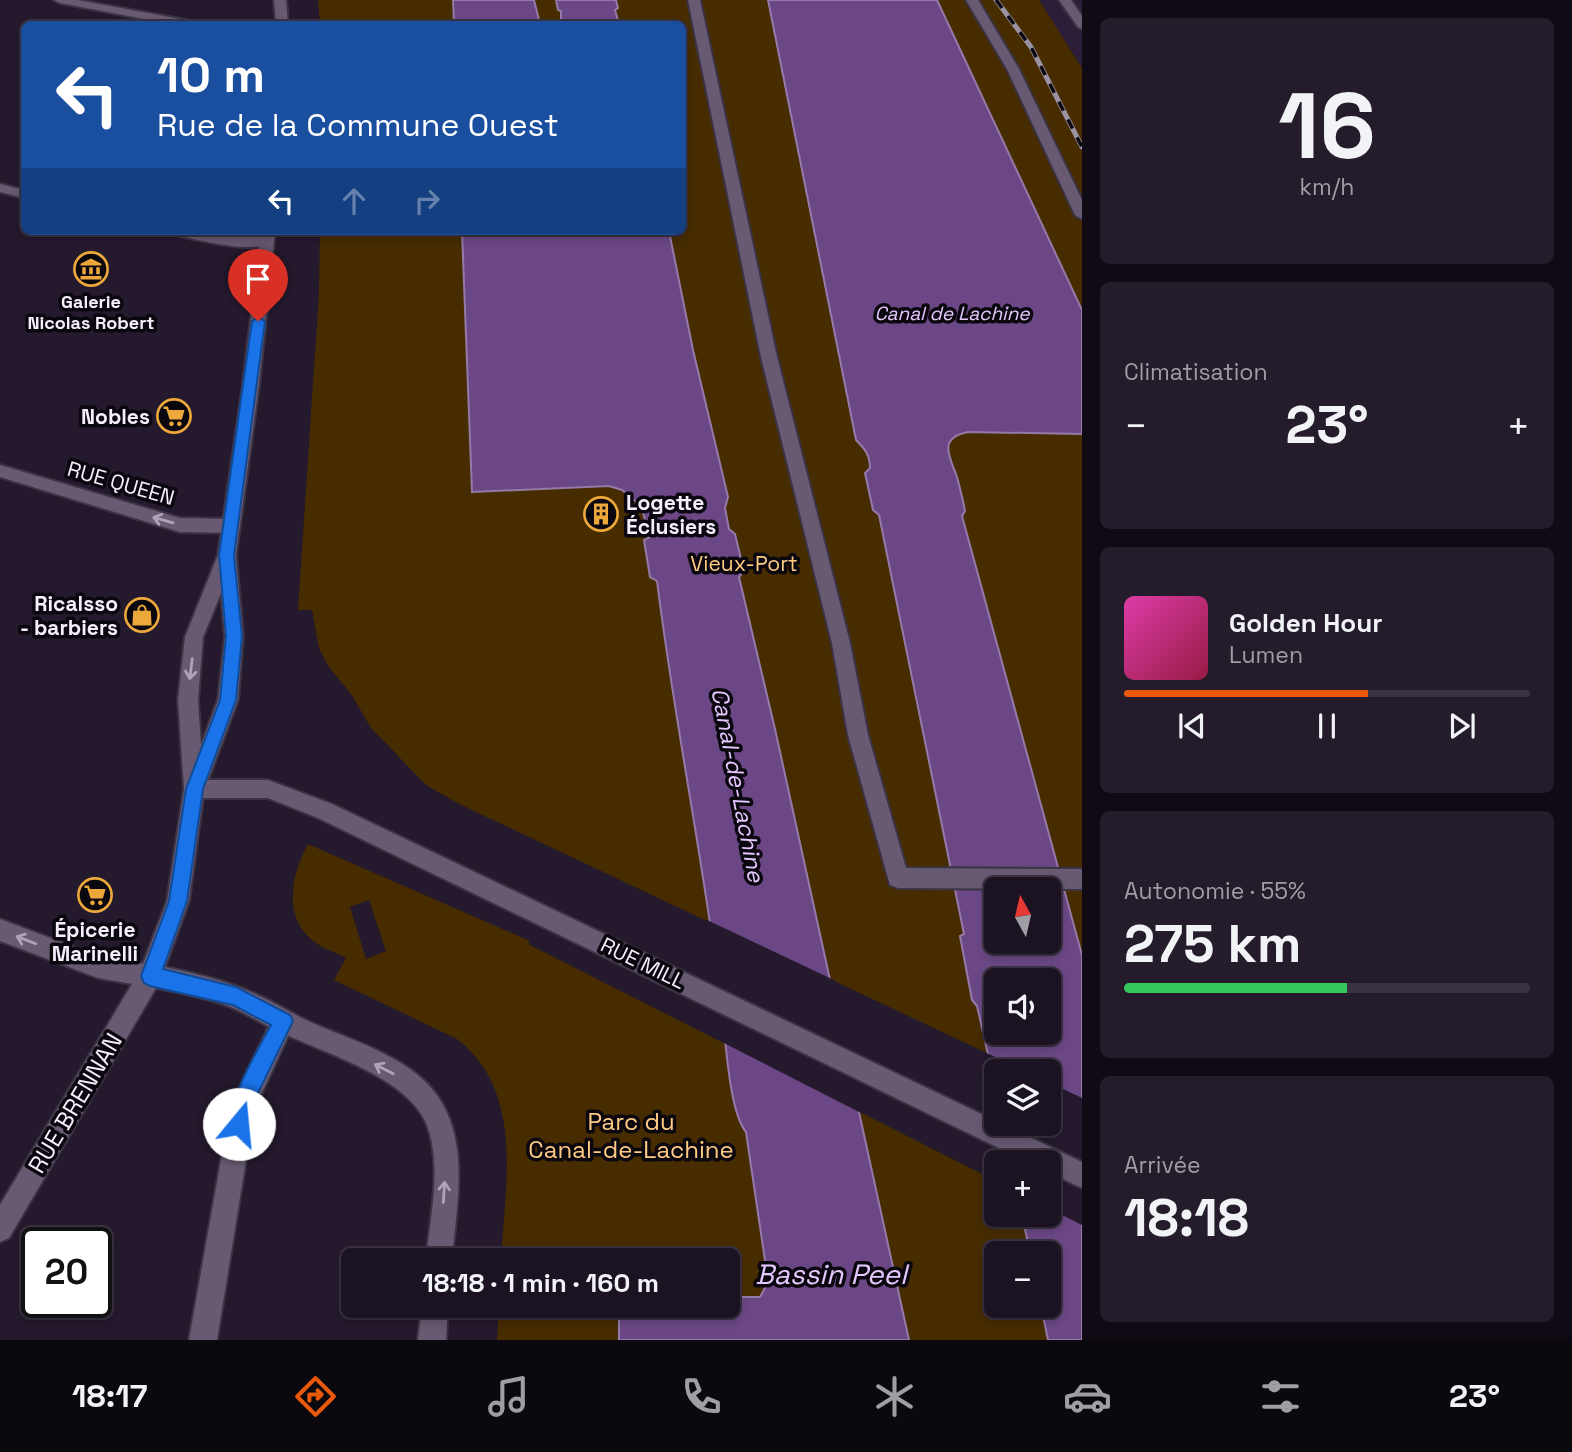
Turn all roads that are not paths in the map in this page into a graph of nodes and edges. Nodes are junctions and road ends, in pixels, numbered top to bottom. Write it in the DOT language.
graph roads {
  1 [pos="60,0"];
  2 [pos="280,0"];
  3 [pos="694,0"];
  4 [pos="972,0"];
  5 [pos="1065,0"];
  6 [pos="170,21"];
  7 [pos="282,21"];
  8 [pos="1082,25"];
  9 [pos="0,188"];
  10 [pos="21,193"];
  11 [pos="1082,215"];
  12 [pos="195,235"];
  13 [pos="267,236"];
  14 [pos="0,471"];
  15 [pos="231,526"];
  16 [pos="227,555"];
  17 [pos="194,789"];
  18 [pos="1079,878"];
  19 [pos="0,930"];
  20 [pos="150,976"];
  21 [pos="283,1021"];
  22 [pos="1082,1175"];
  23 [pos="0,1229"];
  24 [pos="440,1248"];
  25 [pos="434,1318"];
  26 [pos="203,1340"];
  27 [pos="432,1340"];
  1 -- 6 [label="street"];
  2 -- 7 [label="street"];
  3 -- 18 [label="street"];
  4 -- 11 [label="street"];
  5 -- 8 [label="street"];
  9 -- 10 [label="street"];
  12 -- 13 [label="street"];
  13 -- 15 [label="street"];
  15 -- 14 [label="street, RUE QUEEN, one-way"];
  15 -- 16 [label="street"];
  16 -- 17 [label="street"];
  16 -- 17 [label="street, one-way"];
  17 -- 20 [label="street, RUE BRENNAN"];
  17 -- 22 [label="street, RUE MILL"];
  20 -- 19 [label="street, one-way"];
  20 -- 21 [label="street"];
  20 -- 23 [label="street, RUE BRENNAN"];
  24 -- 21 [label="street, one-way"];
  21 -- 26 [label="street"];
  25 -- 27 [label="street"];
}
